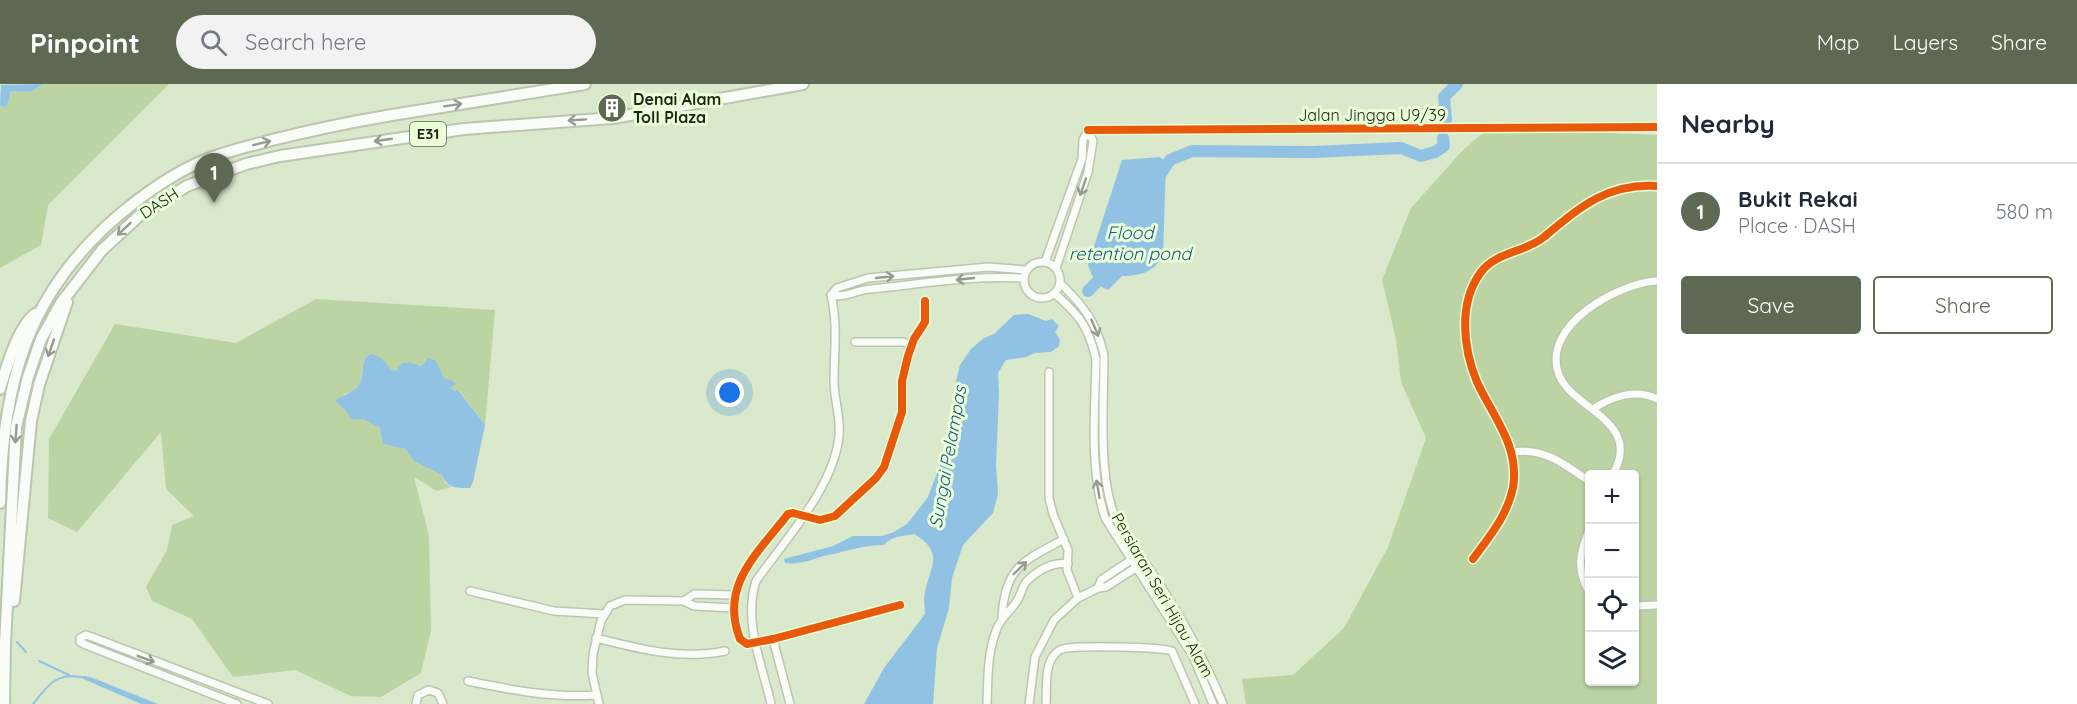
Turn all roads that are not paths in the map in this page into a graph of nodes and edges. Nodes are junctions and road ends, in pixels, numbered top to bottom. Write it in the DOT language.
graph roads {
  1 [pos="585,84"];
  2 [pos="803,84"];
  3 [pos="1657,127"];
  4 [pos="1088,130"];
  5 [pos="1657,186"];
  6 [pos="1045,262"];
  7 [pos="1056,268"];
  8 [pos="1027,270"];
  9 [pos="1024,278"];
  10 [pos="1657,281"];
  11 [pos="1060,283"];
  12 [pos="70,293"];
  13 [pos="1054,293"];
  14 [pos="831,295"];
  15 [pos="926,301"];
  16 [pos="38,313"];
  17 [pos="855,342"];
  18 [pos="912,345"];
  19 [pos="1049,372"];
  20 [pos="0,389"];
  21 [pos="1657,399"];
  22 [pos="1593,409"];
  23 [pos="1512,452"];
  24 [pos="1614,470"];
  25 [pos="1585,479"];
  26 [pos="0,503"];
  27 [pos="802,516"];
  28 [pos="1064,539"];
  29 [pos="1585,540"];
  30 [pos="1124,548"];
  31 [pos="1139,555"];
  32 [pos="1473,559"];
  33 [pos="1131,561"];
  34 [pos="1144,562"];
  35 [pos="1068,564"];
  36 [pos="1120,568"];
  37 [pos="1136,568"];
  38 [pos="1125,575"];
  39 [pos="1145,579"];
  40 [pos="1585,585"];
  41 [pos="1098,588"];
  42 [pos="470,591"];
  43 [pos="734,595"];
  44 [pos="1078,598"];
  45 [pos="684,601"];
  46 [pos="900,605"];
  47 [pos="1657,605"];
  48 [pos="1639,606"];
  49 [pos="733,608"];
  50 [pos="604,614"];
  51 [pos="1002,616"];
  52 [pos="596,639"];
  53 [pos="773,639"];
  54 [pos="756,642"];
  55 [pos="9,650"];
  56 [pos="725,651"];
  57 [pos="468,681"];
  58 [pos="596,695"];
  59 [pos="6,704"];
  60 [pos="237,704"];
  61 [pos="267,704"];
  62 [pos="414,704"];
  63 [pos="443,704"];
  64 [pos="599,704"];
  65 [pos="771,704"];
  66 [pos="790,704"];
  67 [pos="987,704"];
  68 [pos="1029,704"];
  69 [pos="1046,704"];
  70 [pos="1195,704"];
  71 [pos="1213,704"];
  72 [pos="1222,704"];
  16 -- 1 [label="highway, DASH / E31, one-way"];
  2 -- 12 [label="highway, DASH / E31, one-way"];
  3 -- 4 [label="street, Jalan Jingga U9/39"];
  4 -- 6 [label="street"];
  4 -- 7 [label="street, one-way"];
  5 -- 23 [label="street"];
  6 -- 7 [label="street"];
  6 -- 8 [label="street"];
  7 -- 11 [label="street"];
  8 -- 9 [label="street"];
  14 -- 8 [label="street, one-way"];
  9 -- 13 [label="street"];
  9 -- 14 [label="street, one-way"];
  10 -- 22 [label="street"];
  11 -- 13 [label="street"];
  11 -- 31 [label="street, Persiaran Seri Hijau Alam, one-way"];
  12 -- 55 [label="highway, one-way"];
  12 -- 59 [label="highway, DASH / E31, one-way"];
  30 -- 13 [label="street, Persiaran Seri Hijau Alam, one-way"];
  14 -- 27 [label="street"];
  15 -- 18 [label="street"];
  16 -- 20 [label="highway"];
  16 -- 26 [label="highway, DASH / E31"];
  17 -- 18 [label="street"];
  18 -- 27 [label="street"];
  19 -- 28 [label="street"];
  21 -- 22 [label="street"];
  22 -- 24 [label="street"];
  23 -- 25 [label="street"];
  23 -- 32 [label="street"];
  27 -- 43 [label="street"];
  27 -- 54 [label="street"];
  28 -- 35 [label="street"];
  51 -- 28 [label="street, one-way"];
  29 -- 40 [label="street"];
  30 -- 33 [label="street, Persiaran Seri Hijau Alam"];
  30 -- 36 [label="street"];
  31 -- 33 [label="street"];
  31 -- 34 [label="street, Persiaran Seri Hijau Alam"];
  33 -- 36 [label="street"];
  33 -- 37 [label="street, Persiaran Seri Hijau Alam"];
  34 -- 37 [label="street"];
  34 -- 72 [label="street, Persiaran Seri Hijau Alam"];
  35 -- 44 [label="street"];
  35 -- 51 [label="street"];
  36 -- 41 [label="street"];
  37 -- 38 [label="street"];
  37 -- 39 [label="street, Persiaran Seri Hijau Alam"];
  38 -- 39 [label="street"];
  38 -- 41 [label="street"];
  39 -- 71 [label="street, Persiaran Seri Hijau Alam"];
  41 -- 44 [label="street"];
  42 -- 50 [label="street"];
  43 -- 45 [label="street"];
  43 -- 49 [label="street"];
  44 -- 68 [label="street"];
  45 -- 49 [label="street"];
  45 -- 50 [label="street"];
  46 -- 53 [label="street"];
  47 -- 48 [label="street"];
  49 -- 54 [label="street"];
  50 -- 52 [label="street"];
  51 -- 67 [label="street"];
  52 -- 56 [label="street"];
  52 -- 58 [label="street"];
  53 -- 54 [label="street"];
  53 -- 66 [label="street"];
  54 -- 65 [label="street"];
  55 -- 59 [label="street"];
  57 -- 58 [label="street"];
  58 -- 64 [label="street"];
  60 -- 61 [label="street, one-way"];
  62 -- 63 [label="street"];
  69 -- 70 [label="street"];
}
